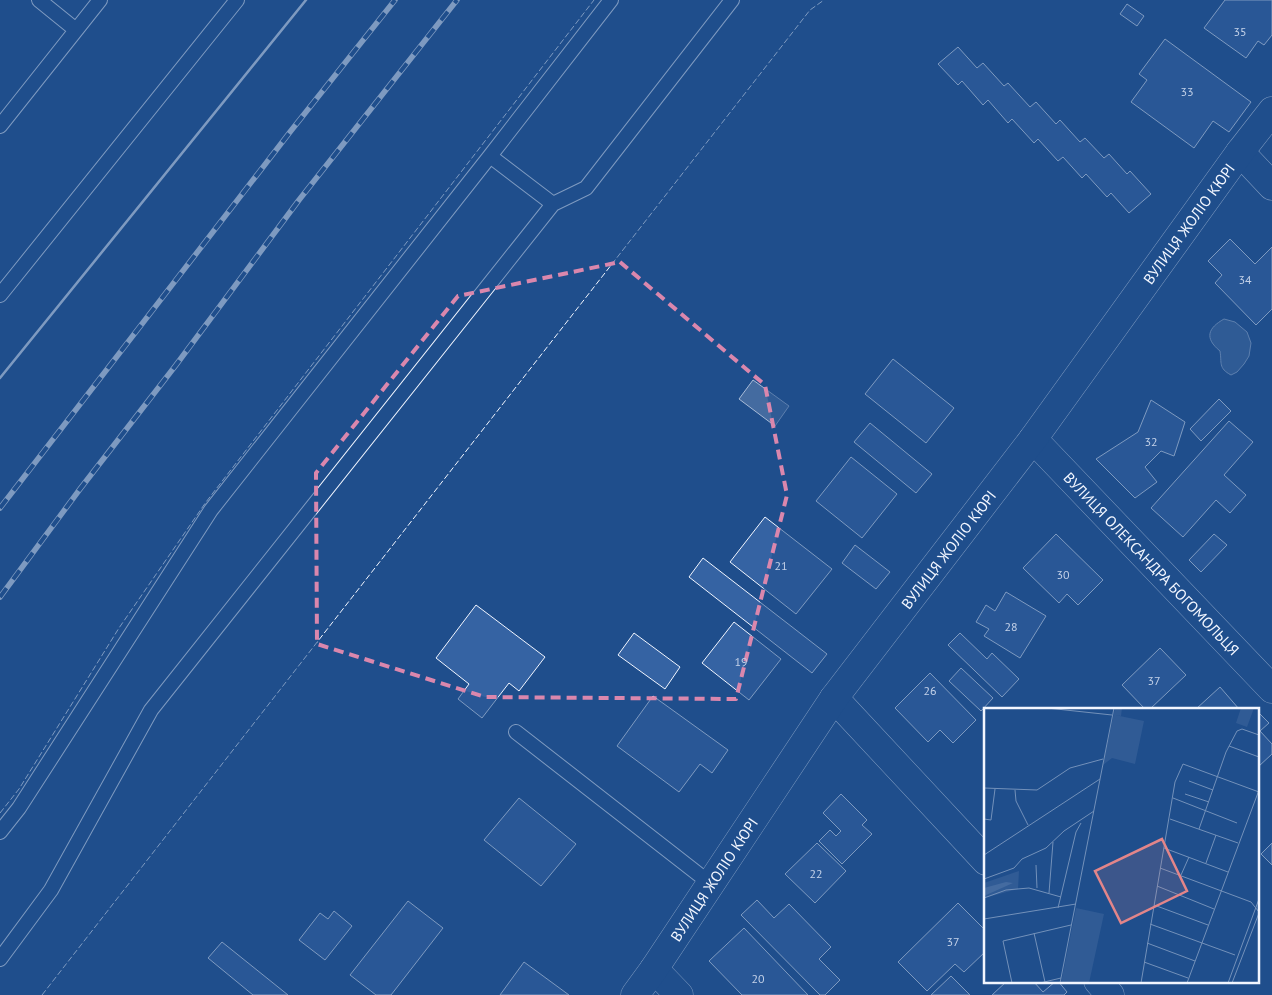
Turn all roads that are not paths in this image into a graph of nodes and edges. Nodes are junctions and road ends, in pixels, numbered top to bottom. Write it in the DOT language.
graph roads {
  1 [pos="39,0"];
  2 [pos="100,0"];
  3 [pos="237,0"];
  4 [pos="611,0"];
  5 [pos="732,0"];
  6 [pos="76,30"];
  7 [pos="1272,111"];
  8 [pos="0,126"];
  9 [pos="1240,152"];
  10 [pos="490,156"];
  11 [pos="1272,186"];
  12 [pos="553,204"];
  13 [pos="0,295"];
  14 [pos="1033,439"];
  15 [pos="1272,689"];
  16 [pos="834,698"];
  17 [pos="516,732"];
  18 [pos="0,832"];
  19 [pos="984,859"];
  20 [pos="711,884"];
  21 [pos="0,959"];
  22 [pos="654,969"];
  23 [pos="1099,982"];
  24 [pos="635,995"];
  25 [pos="679,995"];
  26 [pos="1110,995"];
  1 -- 6 [label="lane"];
  2 -- 6 [label="lane"];
  3 -- 13 [label="lane"];
  4 -- 10 [label="lane"];
  5 -- 12 [label="lane"];
  6 -- 8 [label="lane"];
  7 -- 9 [label="street, ВУЛИЦЯ ЖОЛІО КЮРІ"];
  9 -- 11 [label="street"];
  9 -- 14 [label="street, ВУЛИЦЯ ЖОЛІО КЮРІ"];
  10 -- 12 [label="lane"];
  10 -- 18 [label="lane"];
  12 -- 21 [label="lane"];
  14 -- 15 [label="street, ВУЛИЦЯ ОЛЕКСАНДРА БОГОМОЛЬЦЯ"];
  14 -- 16 [label="street, ВУЛИЦЯ ЖОЛІО КЮРІ"];
  16 -- 19 [label="street"];
  16 -- 20 [label="street, ВУЛИЦЯ ЖОЛІО КЮРІ"];
  17 -- 20 [label="lane"];
  20 -- 22 [label="street, ВУЛИЦЯ ЖОЛІО КЮРІ"];
  22 -- 24 [label="street, ВУЛИЦЯ ЖОЛІО КЮРІ"];
  22 -- 25 [label="street"];
  23 -- 26 [label="street"];
}
